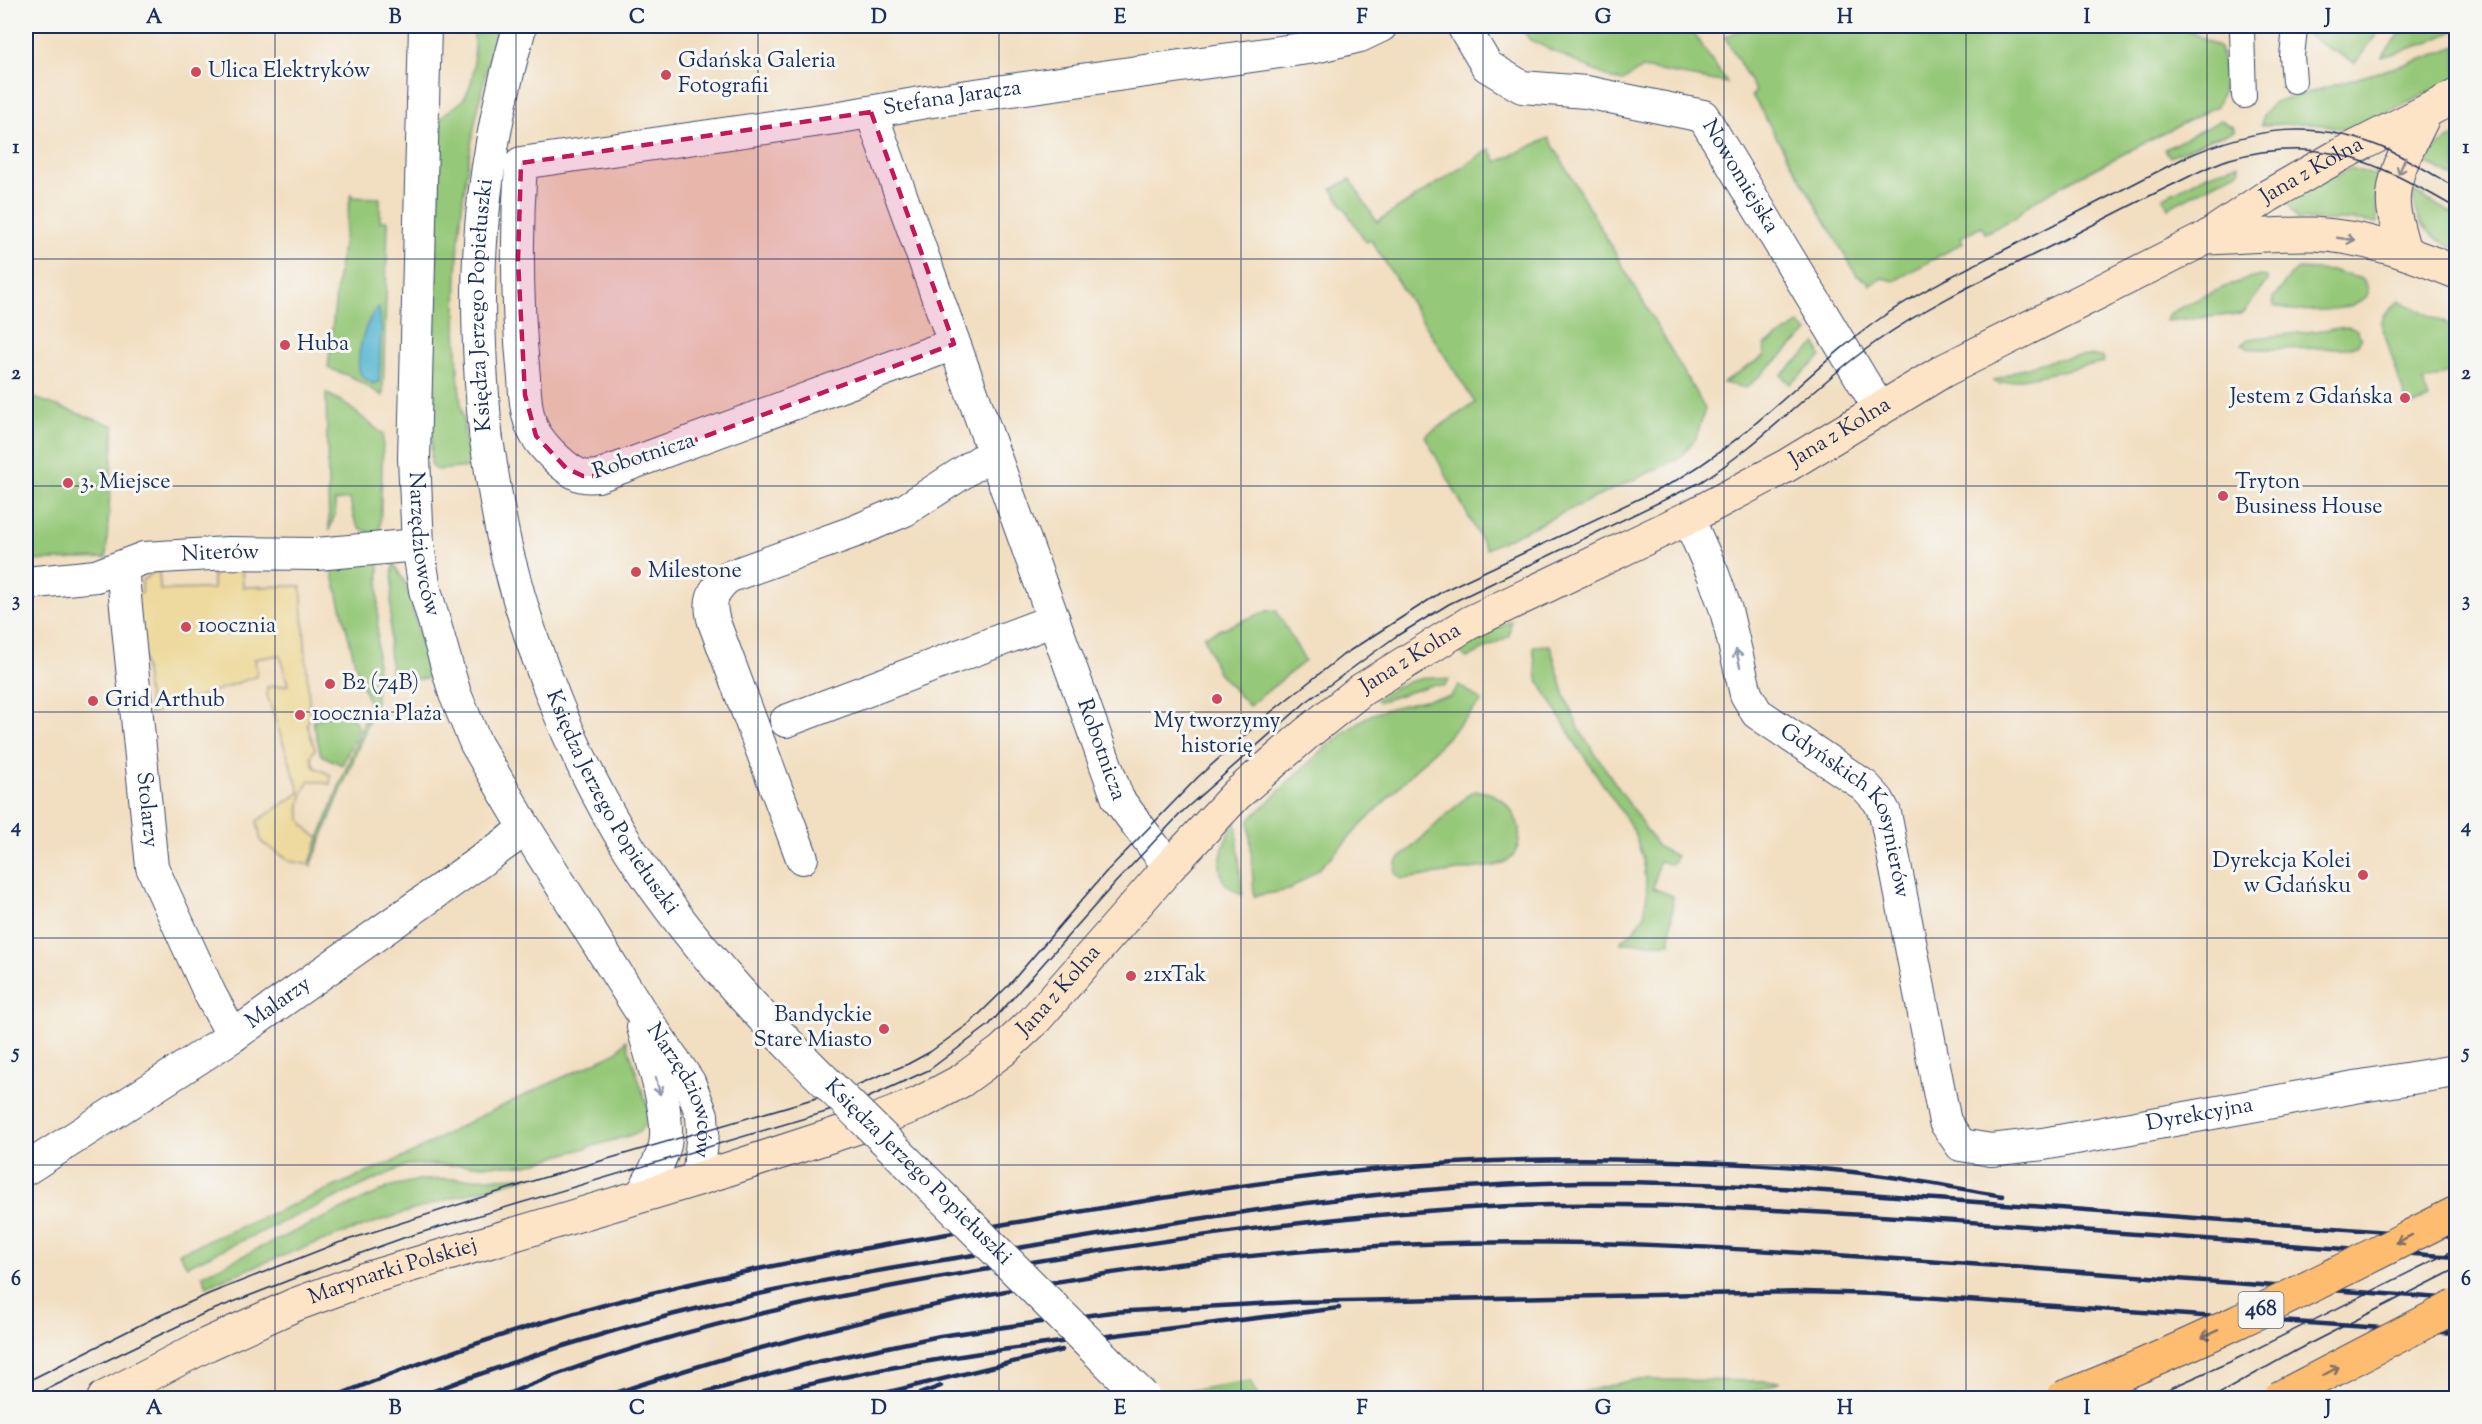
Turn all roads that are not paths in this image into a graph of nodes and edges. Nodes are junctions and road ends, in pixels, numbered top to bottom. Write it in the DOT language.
graph roads {
  1 [pos="425,26"];
  2 [pos="520,26"];
  3 [pos="1382,26"];
  4 [pos="1463,26"];
  5 [pos="2295,28"];
  6 [pos="2241,30"];
  7 [pos="2294,81"];
  8 [pos="2244,96"];
  9 [pos="2457,96"];
  10 [pos="871,112"];
  11 [pos="2425,113"];
  12 [pos="521,163"];
  13 [pos="2206,238"];
  14 [pos="2404,251"];
  15 [pos="2457,272"];
  16 [pos="954,344"];
  17 [pos="1879,408"];
  18 [pos="993,453"];
  19 [pos="1688,518"];
  20 [pos="418,545"];
  21 [pos="122,567"];
  22 [pos="26,583"];
  23 [pos="1054,620"];
  24 [pos="786,721"];
  25 [pos="526,829"];
  26 [pos="801,858"];
  27 [pos="1169,867"];
  28 [pos="639,1009"];
  29 [pos="233,1036"];
  30 [pos="2457,1071"];
  31 [pos="1949,1130"];
  32 [pos="26,1169"];
  33 [pos="698,1179"];
  34 [pos="641,1196"];
  35 [pos="2457,1213"];
  36 [pos="2457,1306"];
  37 [pos="104,1398"];
  38 [pos="1144,1398"];
  39 [pos="2062,1398"];
  40 [pos="2279,1398"];
  1 -- 20 [label="street, Narzędziowców"];
  2 -- 38 [label="street, Księdza Jerzego Popiełuszki, bridge"];
  3 -- 10 [label="street, Stefana Jaracza"];
  4 -- 17 [label="street, Nowomiejska"];
  5 -- 7 [label="street"];
  6 -- 8 [label="street"];
  9 -- 11 [label="main road, Jana z Kolna"];
  10 -- 12 [label="street, Stefana Jaracza"];
  10 -- 16 [label="street, Robotnicza"];
  11 -- 13 [label="main road, Jana z Kolna"];
  11 -- 14 [label="main road, one-way"];
  12 -- 16 [label="street, Robotnicza"];
  13 -- 14 [label="main road, Jana z Kolna, one-way"];
  13 -- 17 [label="main road, Jana z Kolna"];
  14 -- 15 [label="main road, Jana z Kolna"];
  16 -- 18 [label="street, Robotnicza"];
  17 -- 19 [label="main road, Jana z Kolna"];
  18 -- 23 [label="street, Robotnicza"];
  18 -- 26 [label="street"];
  19 -- 27 [label="main road, Jana z Kolna"];
  31 -- 19 [label="street, Gdyńskich Kosynierów, one-way"];
  20 -- 21 [label="street, Niterów"];
  20 -- 25 [label="street, Narzędziowców"];
  21 -- 22 [label="street, Niterów"];
  21 -- 29 [label="street, Stolarzy"];
  23 -- 24 [label="street"];
  23 -- 27 [label="street, Robotnicza"];
  25 -- 28 [label="street, Narzędziowców"];
  25 -- 29 [label="street, Malarzy"];
  27 -- 33 [label="main road, Jana z Kolna"];
  28 -- 33 [label="street, Narzędziowców"];
  28 -- 34 [label="street, Narzędziowców, one-way"];
  29 -- 32 [label="street, Malarzy"];
  30 -- 31 [label="street, Dyrekcyjna"];
  33 -- 34 [label="main road, Marynarki Polskiej"];
  34 -- 37 [label="main road, Marynarki Polskiej"];
  35 -- 39 [label="main road, 468, one-way, bridge"];
  40 -- 36 [label="main road, one-way, bridge"];
}
